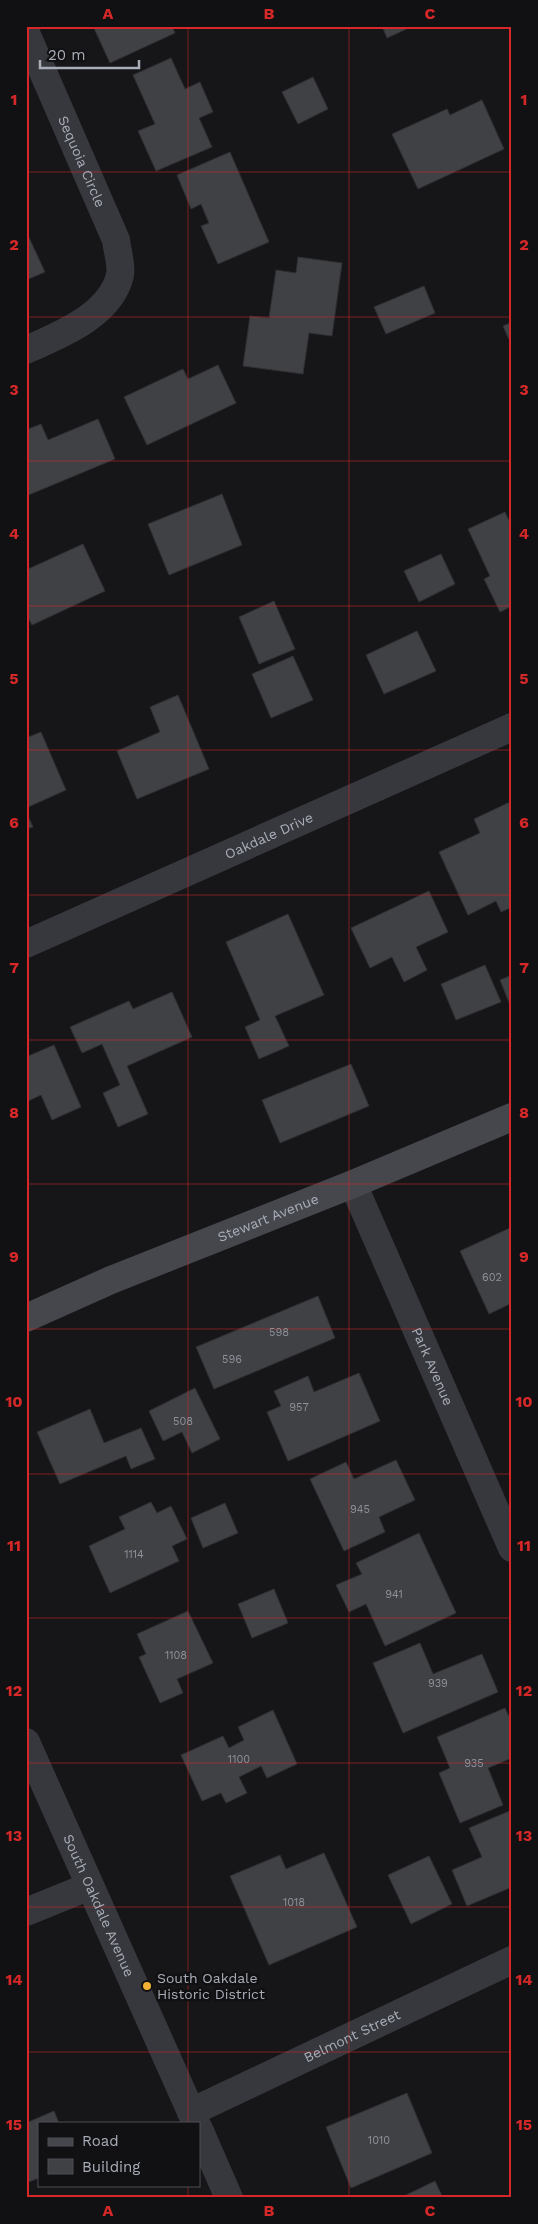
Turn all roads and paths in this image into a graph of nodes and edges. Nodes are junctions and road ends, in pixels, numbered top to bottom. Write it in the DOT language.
graph roads {
  1 [pos="26,33"];
  2 [pos="26,350"];
  3 [pos="512,727"];
  4 [pos="26,944"];
  5 [pos="512,1117"];
  6 [pos="353,1184"];
  7 [pos="26,1318"];
  8 [pos="512,1548"];
  9 [pos="26,1742"];
  10 [pos="90,1886"];
  11 [pos="26,1912"];
  12 [pos="512,1960"];
  13 [pos="195,2121"];
  14 [pos="200,2132"];
  15 [pos="229,2198"];
  1 -- 2 [label="street, Sequoia Circle"];
  3 -- 4 [label="street, Oakdale Drive"];
  5 -- 6 [label="main road, Stewart Avenue"];
  6 -- 7 [label="main road, Stewart Avenue"];
  6 -- 8 [label="street, Park Avenue"];
  9 -- 10 [label="street, South Oakdale Avenue"];
  10 -- 11 [label="street"];
  10 -- 13 [label="street, South Oakdale Avenue"];
  12 -- 13 [label="street, Belmont Street"];
  14 -- 15 [label="street, South Oakdale Avenue"];
}
